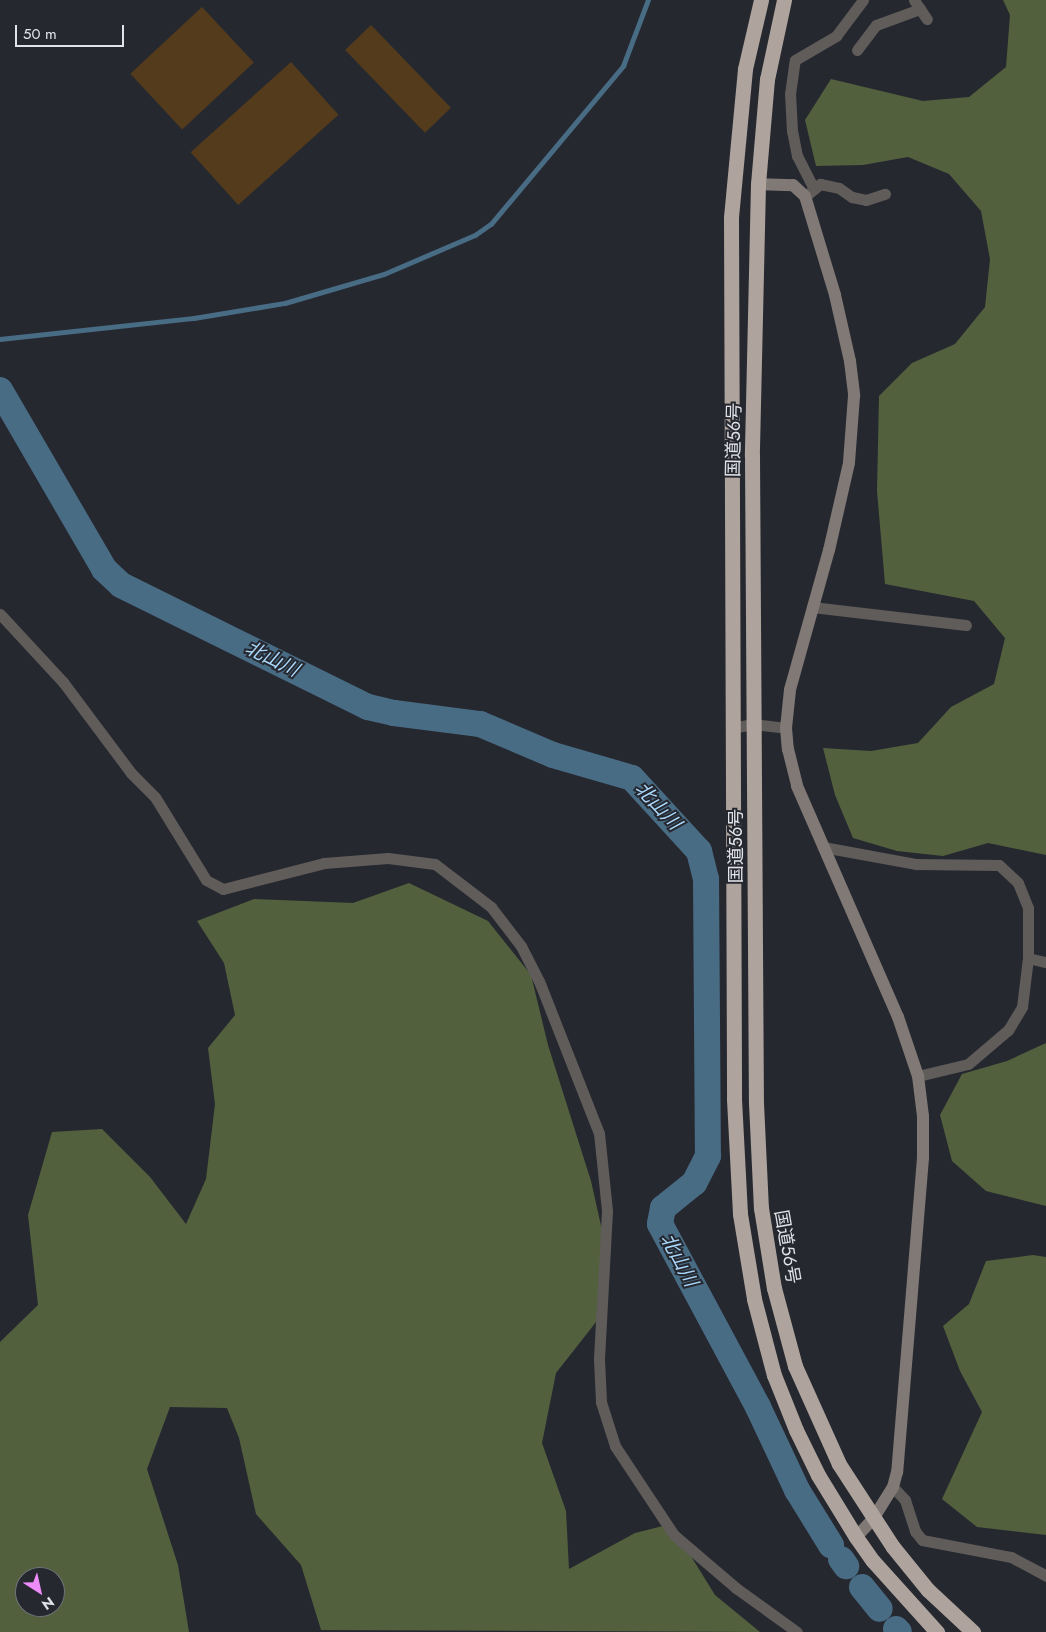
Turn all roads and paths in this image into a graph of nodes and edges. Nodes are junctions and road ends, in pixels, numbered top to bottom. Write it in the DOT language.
graph roads {
  1 [pos="761,0"];
  2 [pos="784,0"];
  3 [pos="863,0"];
  4 [pos="917,4"];
  5 [pos="927,19"];
  6 [pos="857,50"];
  7 [pos="758,184"];
  8 [pos="809,193"];
  9 [pos="885,194"];
  10 [pos="812,607"];
  11 [pos="0,614"];
  12 [pos="966,625"];
  13 [pos="754,724"];
  14 [pos="731,728"];
  15 [pos="786,728"];
  16 [pos="824,847"];
  17 [pos="1028,958"];
  18 [pos="1046,962"];
  19 [pos="918,1076"];
  20 [pos="893,1487"];
  21 [pos="874,1519"];
  22 [pos="856,1537"];
  23 [pos="1046,1576"];
  24 [pos="797,1632"];
  25 [pos="937,1632"];
  26 [pos="973,1632"];
  1 -- 14 [label="highway, 国道56号"];
  2 -- 7 [label="highway, 国道56号"];
  3 -- 8 [label="street"];
  4 -- 5 [label="street"];
  4 -- 6 [label="street"];
  7 -- 8 [label="street"];
  7 -- 13 [label="highway, 国道56号"];
  8 -- 9 [label="street"];
  8 -- 10 [label="street"];
  10 -- 12 [label="street"];
  10 -- 15 [label="street"];
  11 -- 24 [label="street"];
  13 -- 14 [label="street"];
  13 -- 15 [label="street"];
  13 -- 21 [label="highway, 国道56号"];
  14 -- 22 [label="highway, 国道56号"];
  15 -- 16 [label="street"];
  16 -- 17 [label="street"];
  16 -- 19 [label="street"];
  17 -- 18 [label="street"];
  17 -- 19 [label="street"];
  19 -- 20 [label="street"];
  20 -- 21 [label="street"];
  20 -- 23 [label="street"];
  21 -- 22 [label="street"];
  21 -- 26 [label="highway, 国道56号"];
  22 -- 25 [label="highway, 国道56号"];
}
